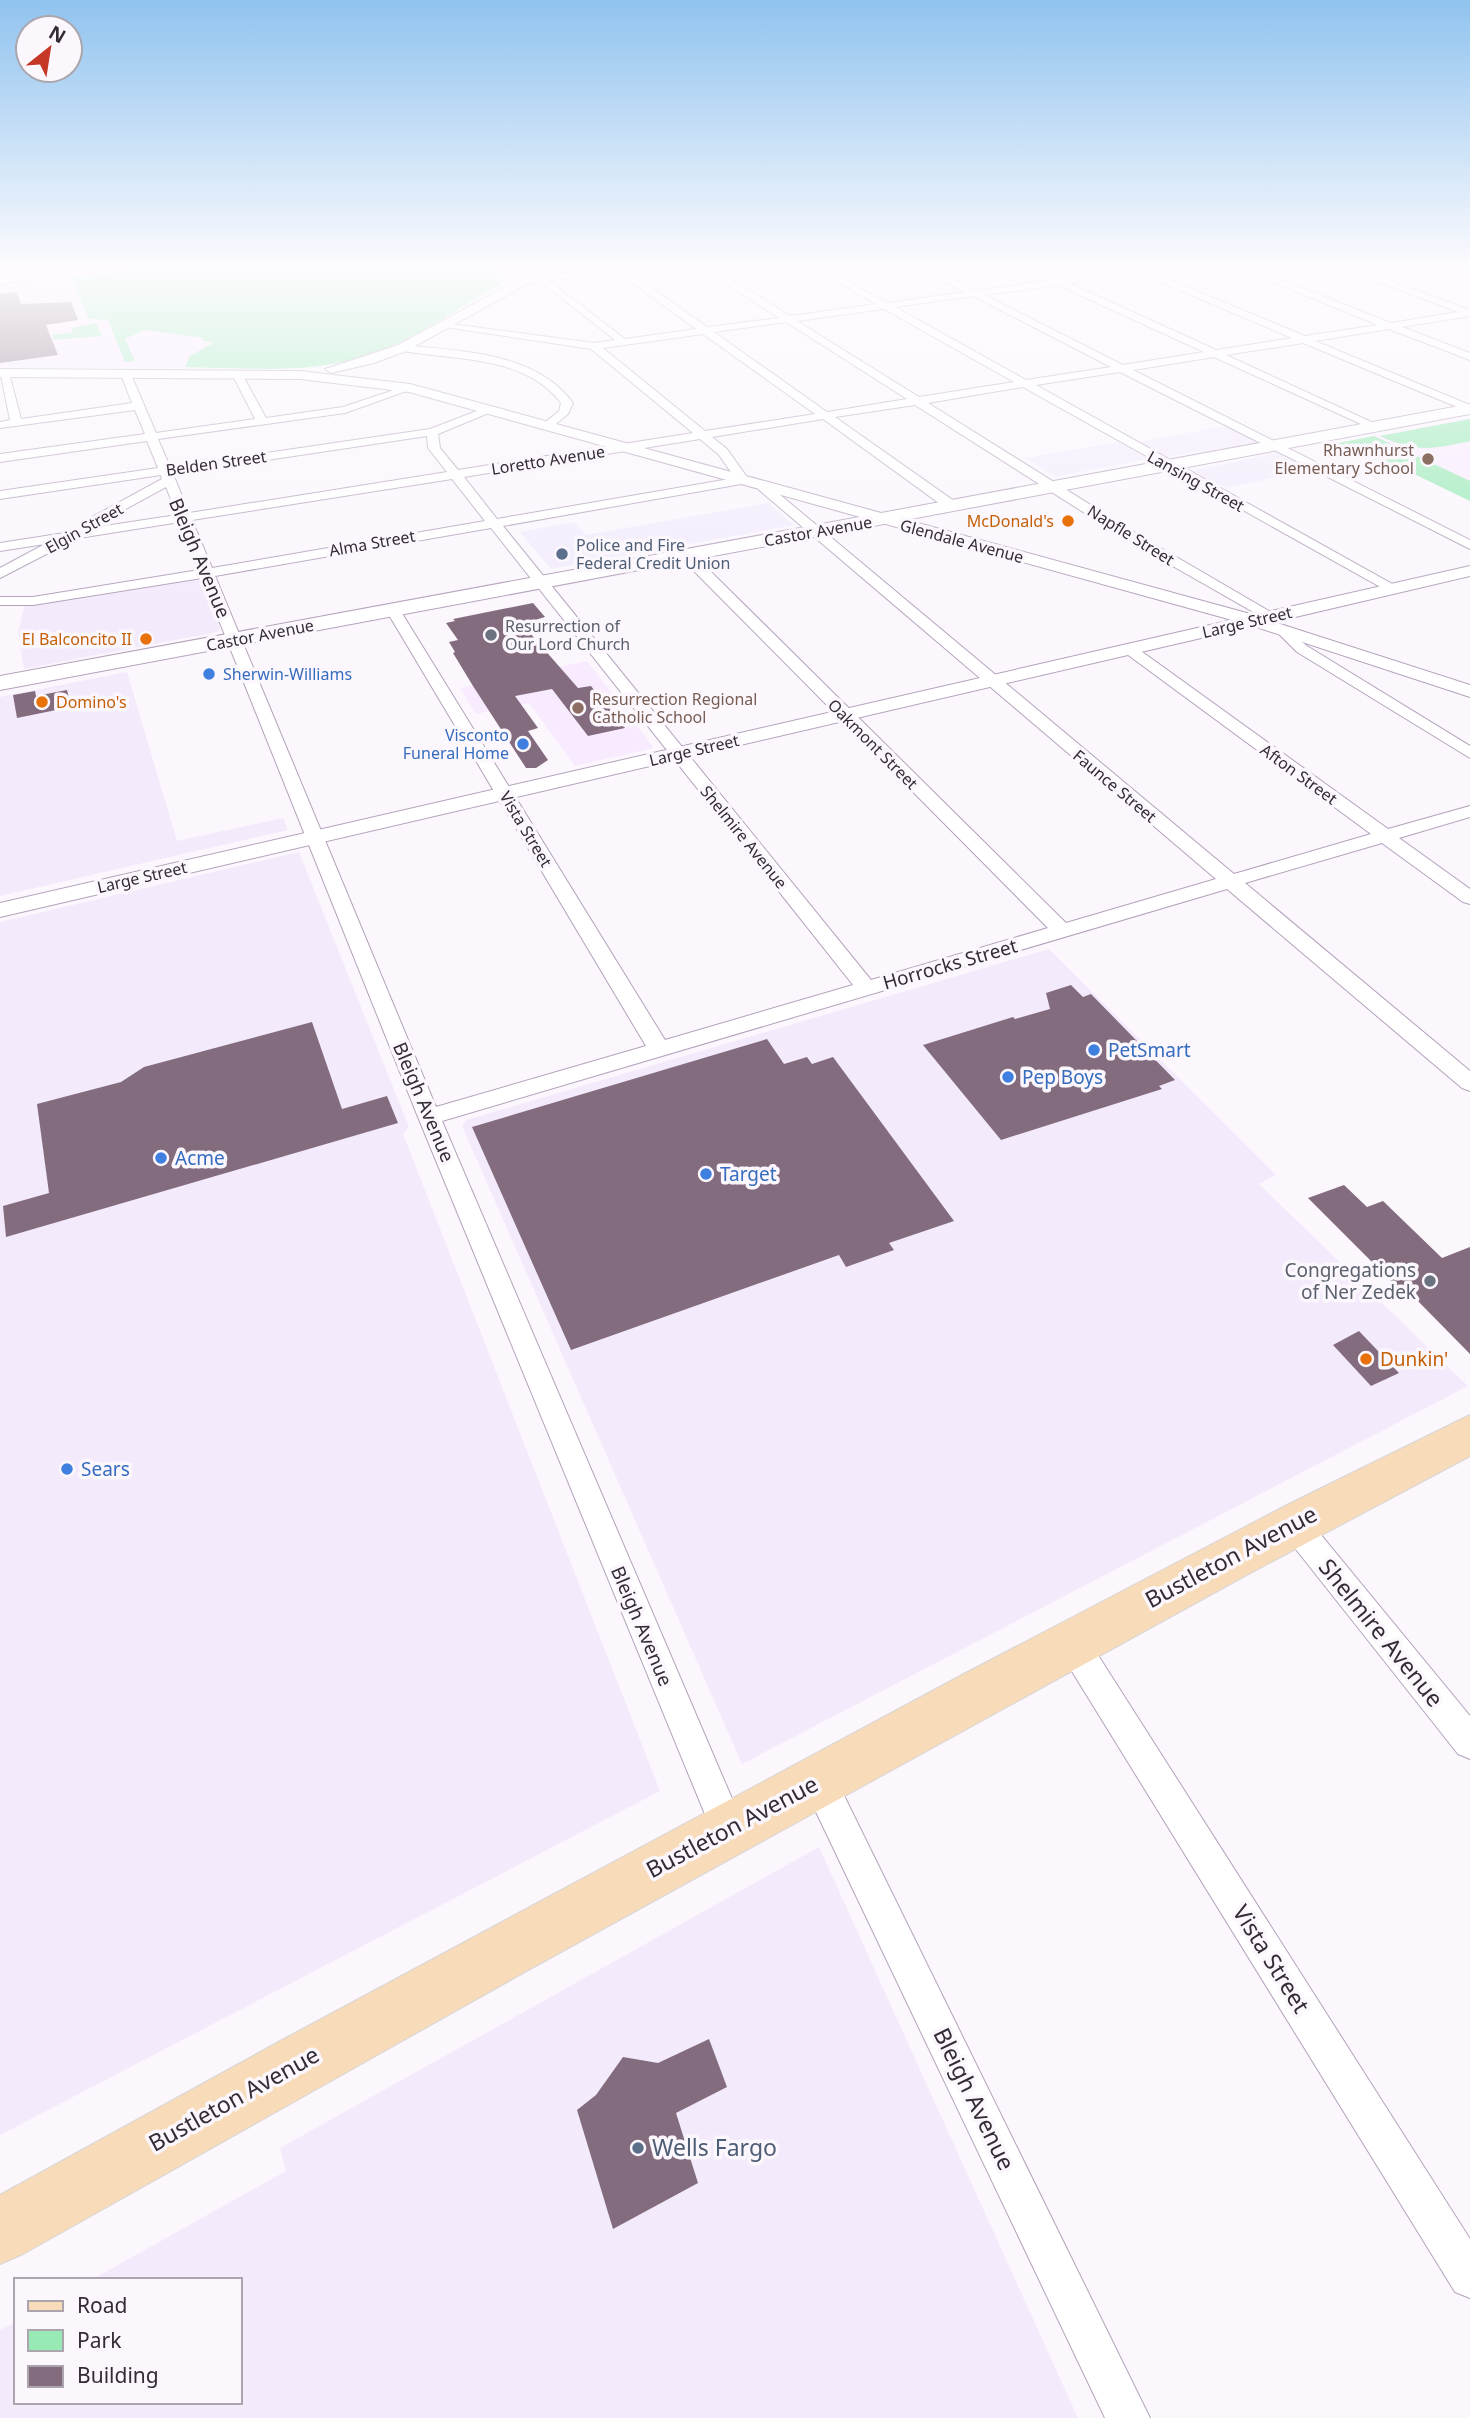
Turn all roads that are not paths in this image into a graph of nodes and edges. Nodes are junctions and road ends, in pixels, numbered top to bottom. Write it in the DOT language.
graph roads {
  1 [pos="4,381"];
  2 [pos="128,381"];
  3 [pos="241,381"];
  4 [pos="382,381"];
  5 [pos="395,381"];
  6 [pos="544,381"];
  7 [pos="635,381"];
  8 [pos="775,381"];
  9 [pos="887,381"];
  10 [pos="1016,381"];
  11 [pos="1041,381"];
  12 [pos="1145,381"];
  13 [pos="1272,381"];
  14 [pos="1401,381"];
  15 [pos="1022,384"];
  16 [pos="410,388"];
  17 [pos="918,400"];
  18 [pos="138,406"];
  19 [pos="1469,409"];
  20 [pos="487,410"];
  21 [pos="823,415"];
  22 [pos="262,421"];
  23 [pos="16,423"];
  24 [pos="0,425"];
  25 [pos="547,426"];
  26 [pos="1374,427"];
  27 [pos="432,432"];
  28 [pos="700,435"];
  29 [pos="151,437"];
  30 [pos="1275,446"];
  31 [pos="623,449"];
  32 [pos="0,458"];
  33 [pos="1169,465"];
  34 [pos="456,474"];
  35 [pos="165,476"];
  36 [pos="743,480"];
  37 [pos="762,486"];
  38 [pos="1053,487"];
  39 [pos="0,495"];
  40 [pos="952,506"];
  41 [pos="183,517"];
  42 [pos="882,519"];
  43 [pos="495,522"];
  44 [pos="816,531"];
  45 [pos="71,535"];
  46 [pos="1470,545"];
  47 [pos="0,547"];
  48 [pos="686,555"];
  49 [pos="1470,571"];
  50 [pos="206,572"];
  51 [pos="0,574"];
  52 [pos="542,582"];
  53 [pos="1209,583"];
  54 [pos="1391,589"];
  55 [pos="0,601"];
  56 [pos="1204,607"];
  57 [pos="393,610"];
  58 [pos="1268,622"];
  59 [pos="234,639"];
  60 [pos="1129,649"];
  61 [pos="1355,653"];
  62 [pos="990,680"];
  63 [pos="0,683"];
  64 [pos="1362,686"];
  65 [pos="1470,691"];
  66 [pos="845,716"];
  67 [pos="676,753"];
  68 [pos="1470,753"];
  69 [pos="505,794"];
  70 [pos="1470,811"];
  71 [pos="1384,835"];
  72 [pos="316,837"];
  73 [pos="1231,883"];
  74 [pos="1470,898"];
  75 [pos="0,910"];
  76 [pos="1062,931"];
  77 [pos="866,988"];
  78 [pos="659,1049"];
  79 [pos="1470,1083"];
  80 [pos="429,1116"];
  81 [pos="1470,1434"];
  82 [pos="1293,1523"];
  83 [pos="1071,1642"];
  84 [pos="1470,1742"];
  85 [pos="819,1781"];
  86 [pos="728,1829"];
  87 [pos="0,2231"];
  88 [pos="1470,2277"];
  89 [pos="1128,2418"];
  1 -- 23 [label="street"];
  2 -- 18 [label="street, Bleigh Avenue"];
  3 -- 22 [label="street"];
  4 -- 16 [label="street, Glendale Avenue"];
  5 -- 16 [label="street, Glendale Avenue"];
  6 -- 25 [label="street"];
  7 -- 28 [label="street"];
  8 -- 21 [label="street"];
  9 -- 17 [label="street, Napfle Street"];
  10 -- 15 [label="street, Lansing Street"];
  11 -- 15 [label="street, Loretto Avenue"];
  12 -- 30 [label="street"];
  13 -- 26 [label="street"];
  14 -- 19 [label="street"];
  15 -- 17 [label="street, Loretto Avenue"];
  15 -- 33 [label="street, Lansing Street"];
  16 -- 20 [label="street, Glendale Avenue"];
  16 -- 22 [label="street"];
  17 -- 21 [label="street, Loretto Avenue"];
  17 -- 38 [label="street, Napfle Street"];
  18 -- 23 [label="street"];
  18 -- 29 [label="street, Bleigh Avenue"];
  19 -- 26 [label="main road, Castor Avenue"];
  20 -- 25 [label="street, Glendale Avenue"];
  20 -- 27 [label="street"];
  21 -- 28 [label="street, Loretto Avenue"];
  21 -- 40 [label="street"];
  22 -- 29 [label="street"];
  23 -- 24 [label="street"];
  25 -- 31 [label="street, Glendale Avenue"];
  26 -- 30 [label="main road, Castor Avenue"];
  27 -- 34 [label="street, Shelmire Avenue"];
  27 -- 35 [label="street, Belden Street"];
  28 -- 31 [label="street, Loretto Avenue"];
  28 -- 36 [label="street"];
  29 -- 32 [label="street"];
  29 -- 35 [label="street, Bleigh Avenue"];
  30 -- 33 [label="main road, Castor Avenue"];
  30 -- 46 [label="street"];
  31 -- 34 [label="street, Loretto Avenue"];
  31 -- 36 [label="street, Glendale Avenue"];
  33 -- 38 [label="main road, Castor Avenue"];
  33 -- 54 [label="street, Lansing Street"];
  34 -- 41 [label="street, Loretto Avenue"];
  34 -- 43 [label="street, Shelmire Avenue"];
  35 -- 39 [label="street, Belden Street"];
  35 -- 41 [label="street, Bleigh Avenue"];
  35 -- 45 [label="street, Elgin Street"];
  36 -- 37 [label="street, Glendale Avenue"];
  36 -- 43 [label="street, Alma Street"];
  37 -- 42 [label="street, Glendale Avenue"];
  37 -- 44 [label="street, Faunce Street"];
  38 -- 40 [label="main road, Castor Avenue"];
  38 -- 53 [label="street, Napfle Street"];
  40 -- 42 [label="main road, Castor Avenue"];
  41 -- 45 [label="street, Loretto Avenue"];
  41 -- 50 [label="street, Bleigh Avenue"];
  42 -- 44 [label="main road, Castor Avenue"];
  42 -- 56 [label="street, Glendale Avenue"];
  43 -- 50 [label="street, Alma Street"];
  43 -- 52 [label="street, Shelmire Avenue"];
  44 -- 48 [label="main road, Castor Avenue"];
  44 -- 62 [label="street, Faunce Street"];
  45 -- 47 [label="street, Loretto Avenue"];
  45 -- 51 [label="street, Elgin Street"];
  48 -- 52 [label="main road, Castor Avenue"];
  48 -- 66 [label="street, Oakmont Street"];
  49 -- 54 [label="street, Large Street"];
  50 -- 55 [label="street, Alma Street"];
  50 -- 59 [label="street, Bleigh Avenue"];
  52 -- 57 [label="main road, Castor Avenue"];
  52 -- 67 [label="street, Shelmire Avenue"];
  53 -- 56 [label="street"];
  53 -- 58 [label="street, Napfle Street"];
  54 -- 58 [label="street, Large Street"];
  56 -- 58 [label="street, Glendale Avenue"];
  57 -- 59 [label="main road, Castor Avenue"];
  57 -- 69 [label="street, Vista Street"];
  58 -- 60 [label="street, Large Street"];
  58 -- 61 [label="street, Glendale Avenue"];
  58 -- 64 [label="street, Napfle Street"];
  59 -- 63 [label="main road, Castor Avenue"];
  59 -- 72 [label="street, Bleigh Avenue"];
  60 -- 62 [label="street, Large Street"];
  60 -- 71 [label="street, Afton Street"];
  61 -- 64 [label="street"];
  61 -- 65 [label="street, Glendale Avenue"];
  62 -- 66 [label="street, Large Street"];
  62 -- 73 [label="street, Faunce Street"];
  64 -- 68 [label="street, Napfle Street"];
  66 -- 67 [label="street, Large Street"];
  66 -- 76 [label="street, Oakmont Street"];
  67 -- 69 [label="street, Large Street"];
  67 -- 77 [label="street, Shelmire Avenue"];
  69 -- 72 [label="street, Large Street"];
  69 -- 78 [label="street, Vista Street"];
  70 -- 71 [label="street, Horrocks Street"];
  71 -- 73 [label="street, Horrocks Street"];
  71 -- 74 [label="street, Afton Street"];
  72 -- 75 [label="street, Large Street"];
  72 -- 80 [label="street, Bleigh Avenue"];
  73 -- 76 [label="street, Horrocks Street"];
  73 -- 79 [label="street, Faunce Street"];
  76 -- 77 [label="street, Horrocks Street"];
  77 -- 78 [label="street, Horrocks Street"];
  78 -- 80 [label="street, Horrocks Street"];
  80 -- 86 [label="street, Bleigh Avenue"];
  81 -- 82 [label="main road, Bustleton Avenue"];
  82 -- 83 [label="main road, Bustleton Avenue"];
  82 -- 84 [label="street, Shelmire Avenue"];
  83 -- 85 [label="main road, Bustleton Avenue"];
  83 -- 88 [label="street, Vista Street"];
  85 -- 86 [label="main road, Bustleton Avenue"];
  85 -- 89 [label="street, Bleigh Avenue"];
  86 -- 87 [label="main road, Bustleton Avenue"];
}
